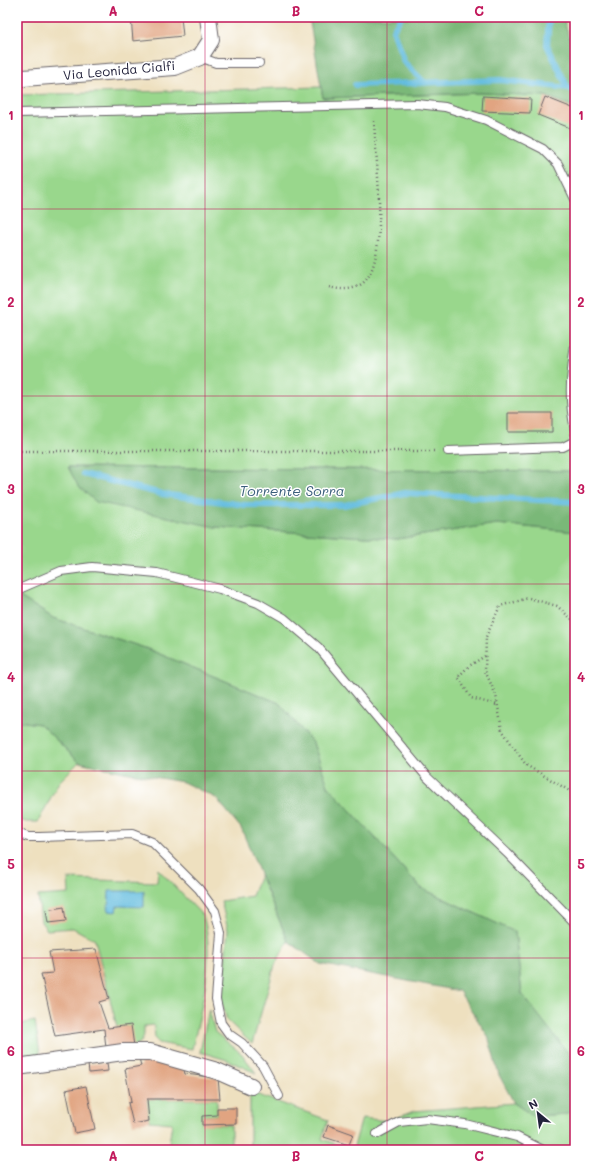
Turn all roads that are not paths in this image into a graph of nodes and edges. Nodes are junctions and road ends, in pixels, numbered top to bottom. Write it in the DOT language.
graph roads {
  1 [pos="208,17"];
  2 [pos="200,57"];
  3 [pos="259,63"];
  4 [pos="17,76"];
  5 [pos="17,113"];
  6 [pos="575,199"];
  7 [pos="575,344"];
  8 [pos="575,432"];
  9 [pos="448,452"];
  10 [pos="17,590"];
  11 [pos="17,833"];
  12 [pos="575,923"];
  13 [pos="17,1067"];
  14 [pos="251,1086"];
  15 [pos="279,1096"];
  16 [pos="377,1134"];
  17 [pos="543,1150"];
  1 -- 2 [label="street"];
  2 -- 3 [label="lane"];
  2 -- 4 [label="street, Via Leonida Cialfi"];
  5 -- 6 [label="lane"];
  7 -- 8 [label="lane"];
  8 -- 9 [label="lane"];
  10 -- 12 [label="lane"];
  11 -- 15 [label="lane"];
  13 -- 14 [label="street"];
  16 -- 17 [label="lane"];
}
